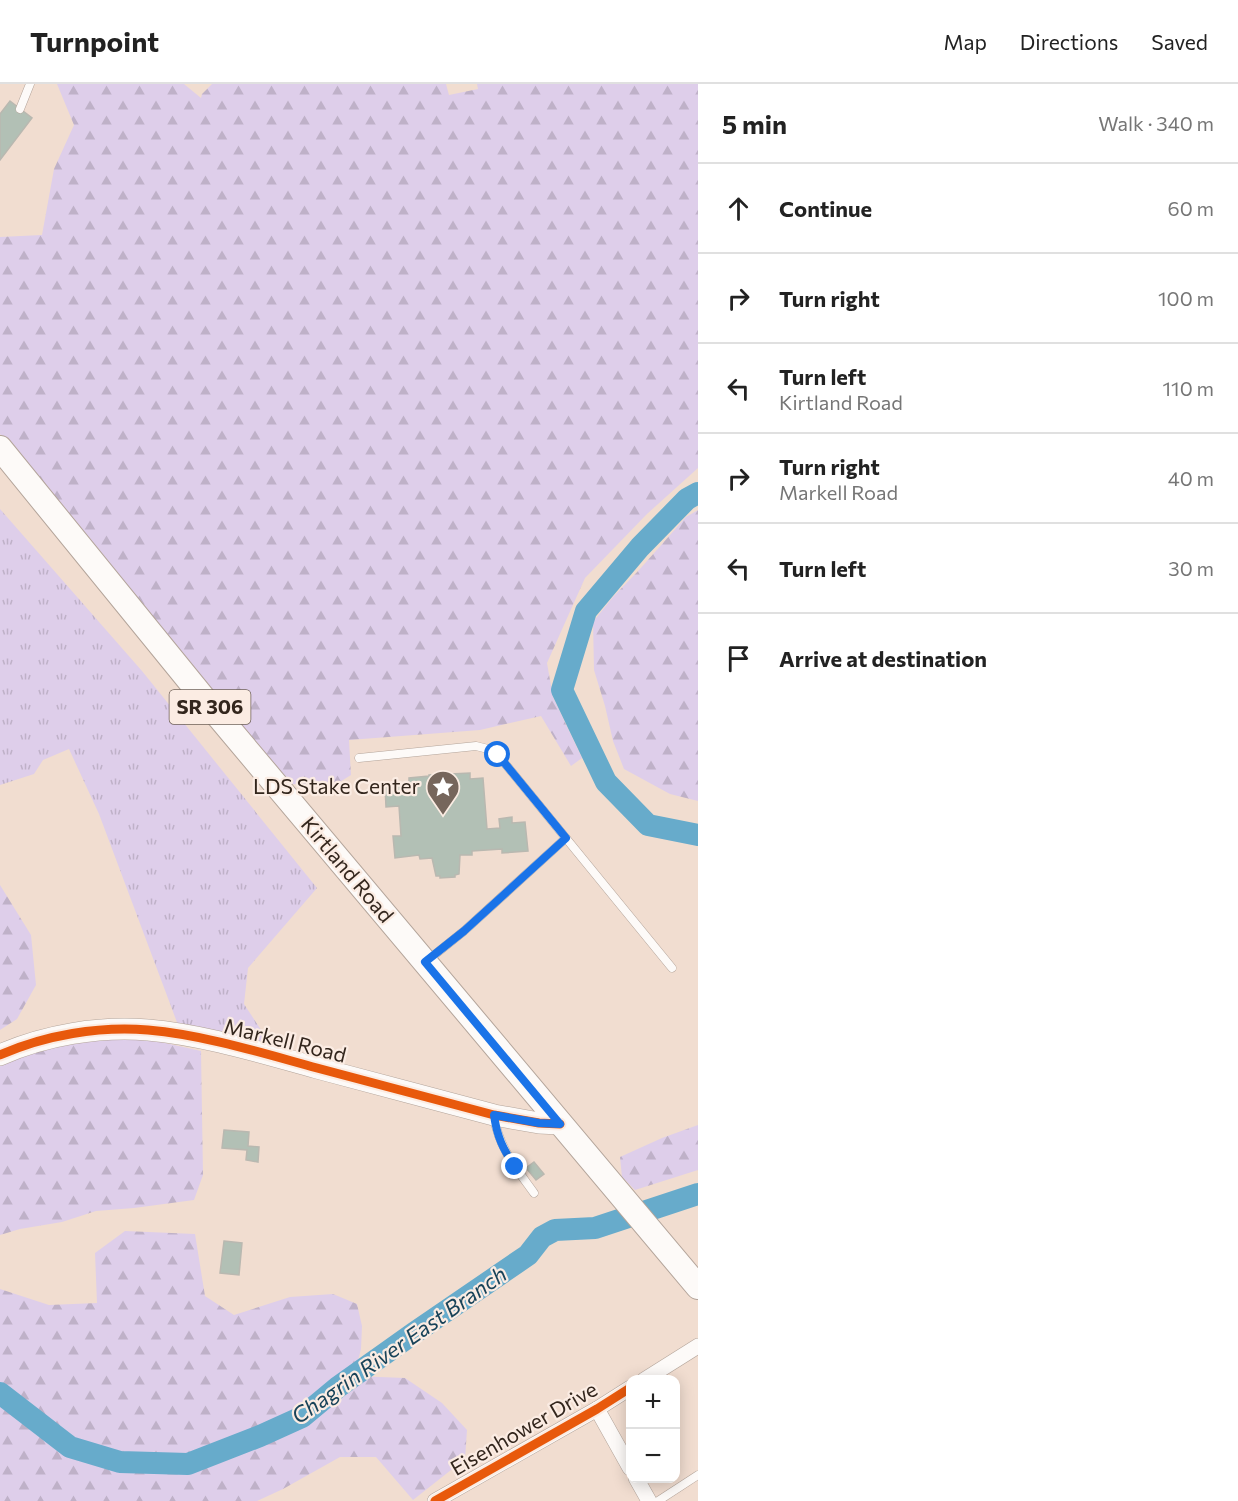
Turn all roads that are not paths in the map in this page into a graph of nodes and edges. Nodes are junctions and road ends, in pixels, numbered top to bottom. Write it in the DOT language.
graph roads {
  1 [pos="30,84"];
  2 [pos="20,109"];
  3 [pos="0,448"];
  4 [pos="359,758"];
  5 [pos="566,838"];
  6 [pos="425,962"];
  7 [pos="672,968"];
  8 [pos="0,1055"];
  9 [pos="494,1115"];
  10 [pos="560,1124"];
  11 [pos="534,1193"];
  12 [pos="698,1287"];
  13 [pos="698,1346"];
  14 [pos="652,1375"];
  15 [pos="626,1390"];
  16 [pos="597,1408"];
  17 [pos="626,1461"];
  18 [pos="698,1475"];
  19 [pos="638,1483"];
  20 [pos="435,1501"];
  21 [pos="649,1501"];
  22 [pos="658,1501"];
  1 -- 2 [label="lane"];
  3 -- 6 [label="main road, Kirtland Road / SR 306"];
  4 -- 5 [label="lane"];
  5 -- 6 [label="lane"];
  5 -- 7 [label="lane"];
  6 -- 10 [label="main road, Kirtland Road / SR 306"];
  8 -- 9 [label="street, Markell Road"];
  9 -- 10 [label="street, Markell Road"];
  9 -- 11 [label="lane"];
  10 -- 12 [label="main road, Kirtland Road"];
  13 -- 14 [label="street"];
  15 -- 16 [label="street, Eisenhower Drive"];
  16 -- 17 [label="street"];
  16 -- 20 [label="street, Eisenhower Drive"];
  18 -- 22 [label="lane"];
  19 -- 21 [label="street"];
}
